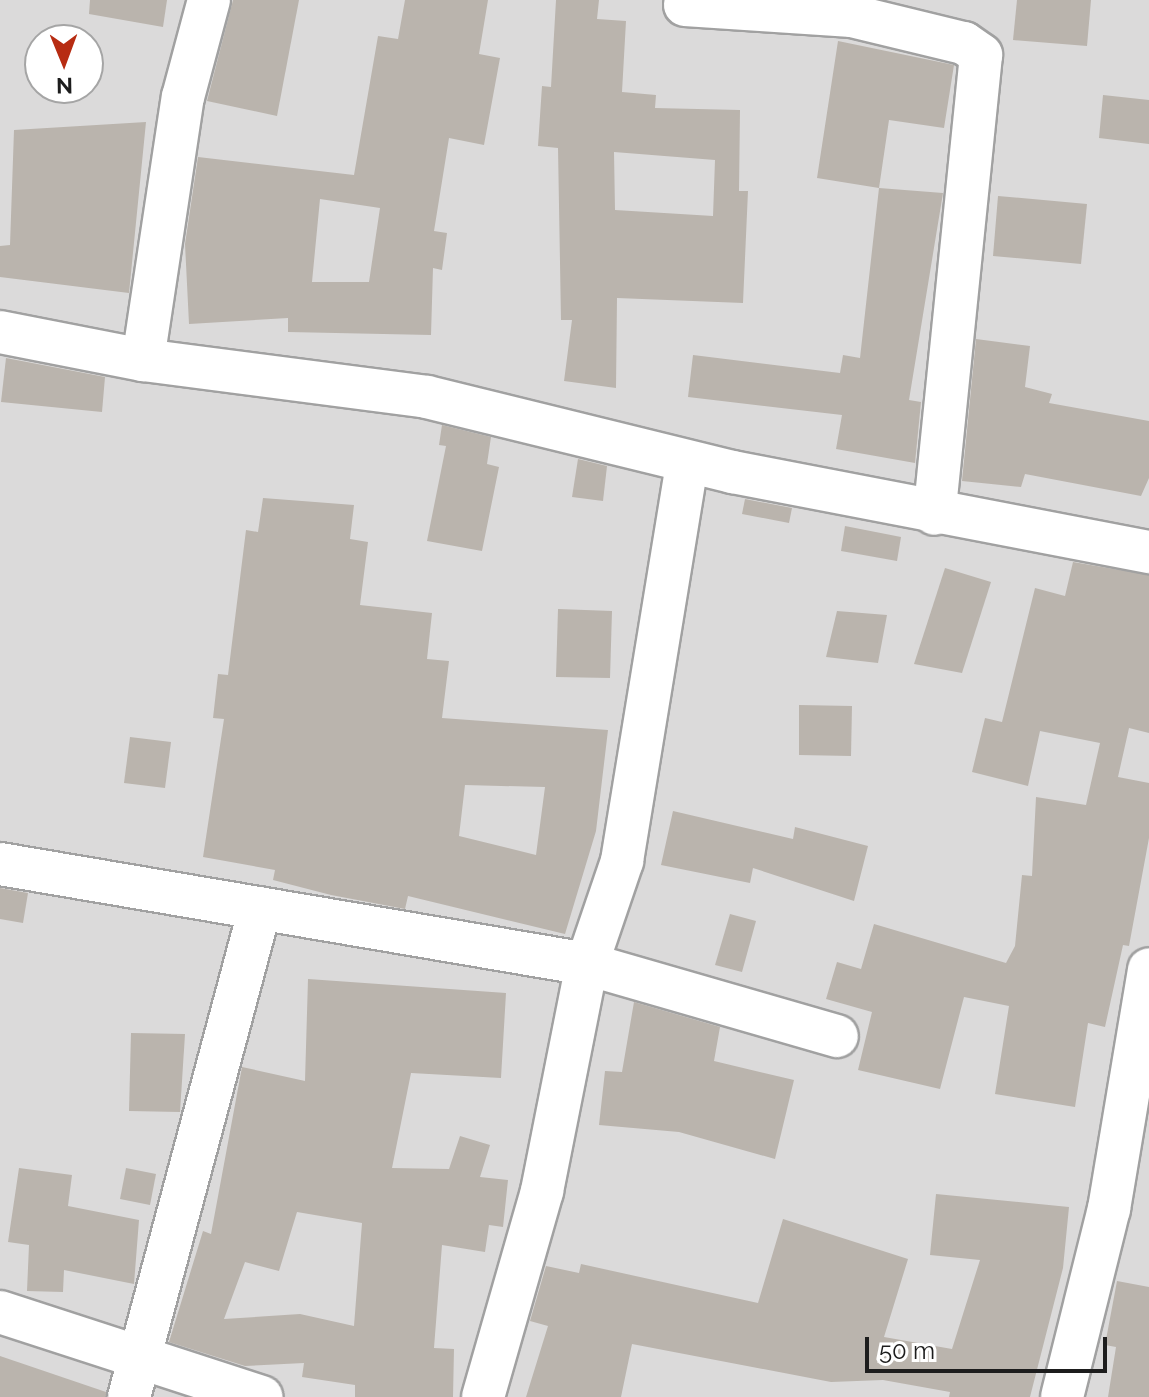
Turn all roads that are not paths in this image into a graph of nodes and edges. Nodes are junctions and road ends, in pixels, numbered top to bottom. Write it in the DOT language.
graph roads {
  1 [pos="209,0"];
  2 [pos="685,5"];
  3 [pos="822,7"];
  4 [pos="0,332"];
  5 [pos="143,360"];
  6 [pos="687,462"];
  7 [pos="934,514"];
  8 [pos="1149,552"];
  9 [pos="0,864"];
  10 [pos="260,908"];
  11 [pos="587,964"];
  12 [pos="1149,969"];
  13 [pos="837,1036"];
  14 [pos="0,1312"];
  15 [pos="132,1378"];
  16 [pos="262,1397"];
  17 [pos="483,1397"];
  18 [pos="1062,1397"];
  1 -- 5 [label="street"];
  2 -- 3 [label="street"];
  3 -- 7 [label="street"];
  4 -- 5 [label="street"];
  5 -- 6 [label="street"];
  6 -- 7 [label="street"];
  6 -- 11 [label="street"];
  7 -- 8 [label="street"];
  9 -- 10 [label="street"];
  10 -- 11 [label="street"];
  10 -- 15 [label="street"];
  11 -- 13 [label="street"];
  11 -- 17 [label="street"];
  12 -- 18 [label="street"];
  14 -- 15 [label="street"];
  15 -- 16 [label="street"];
}
